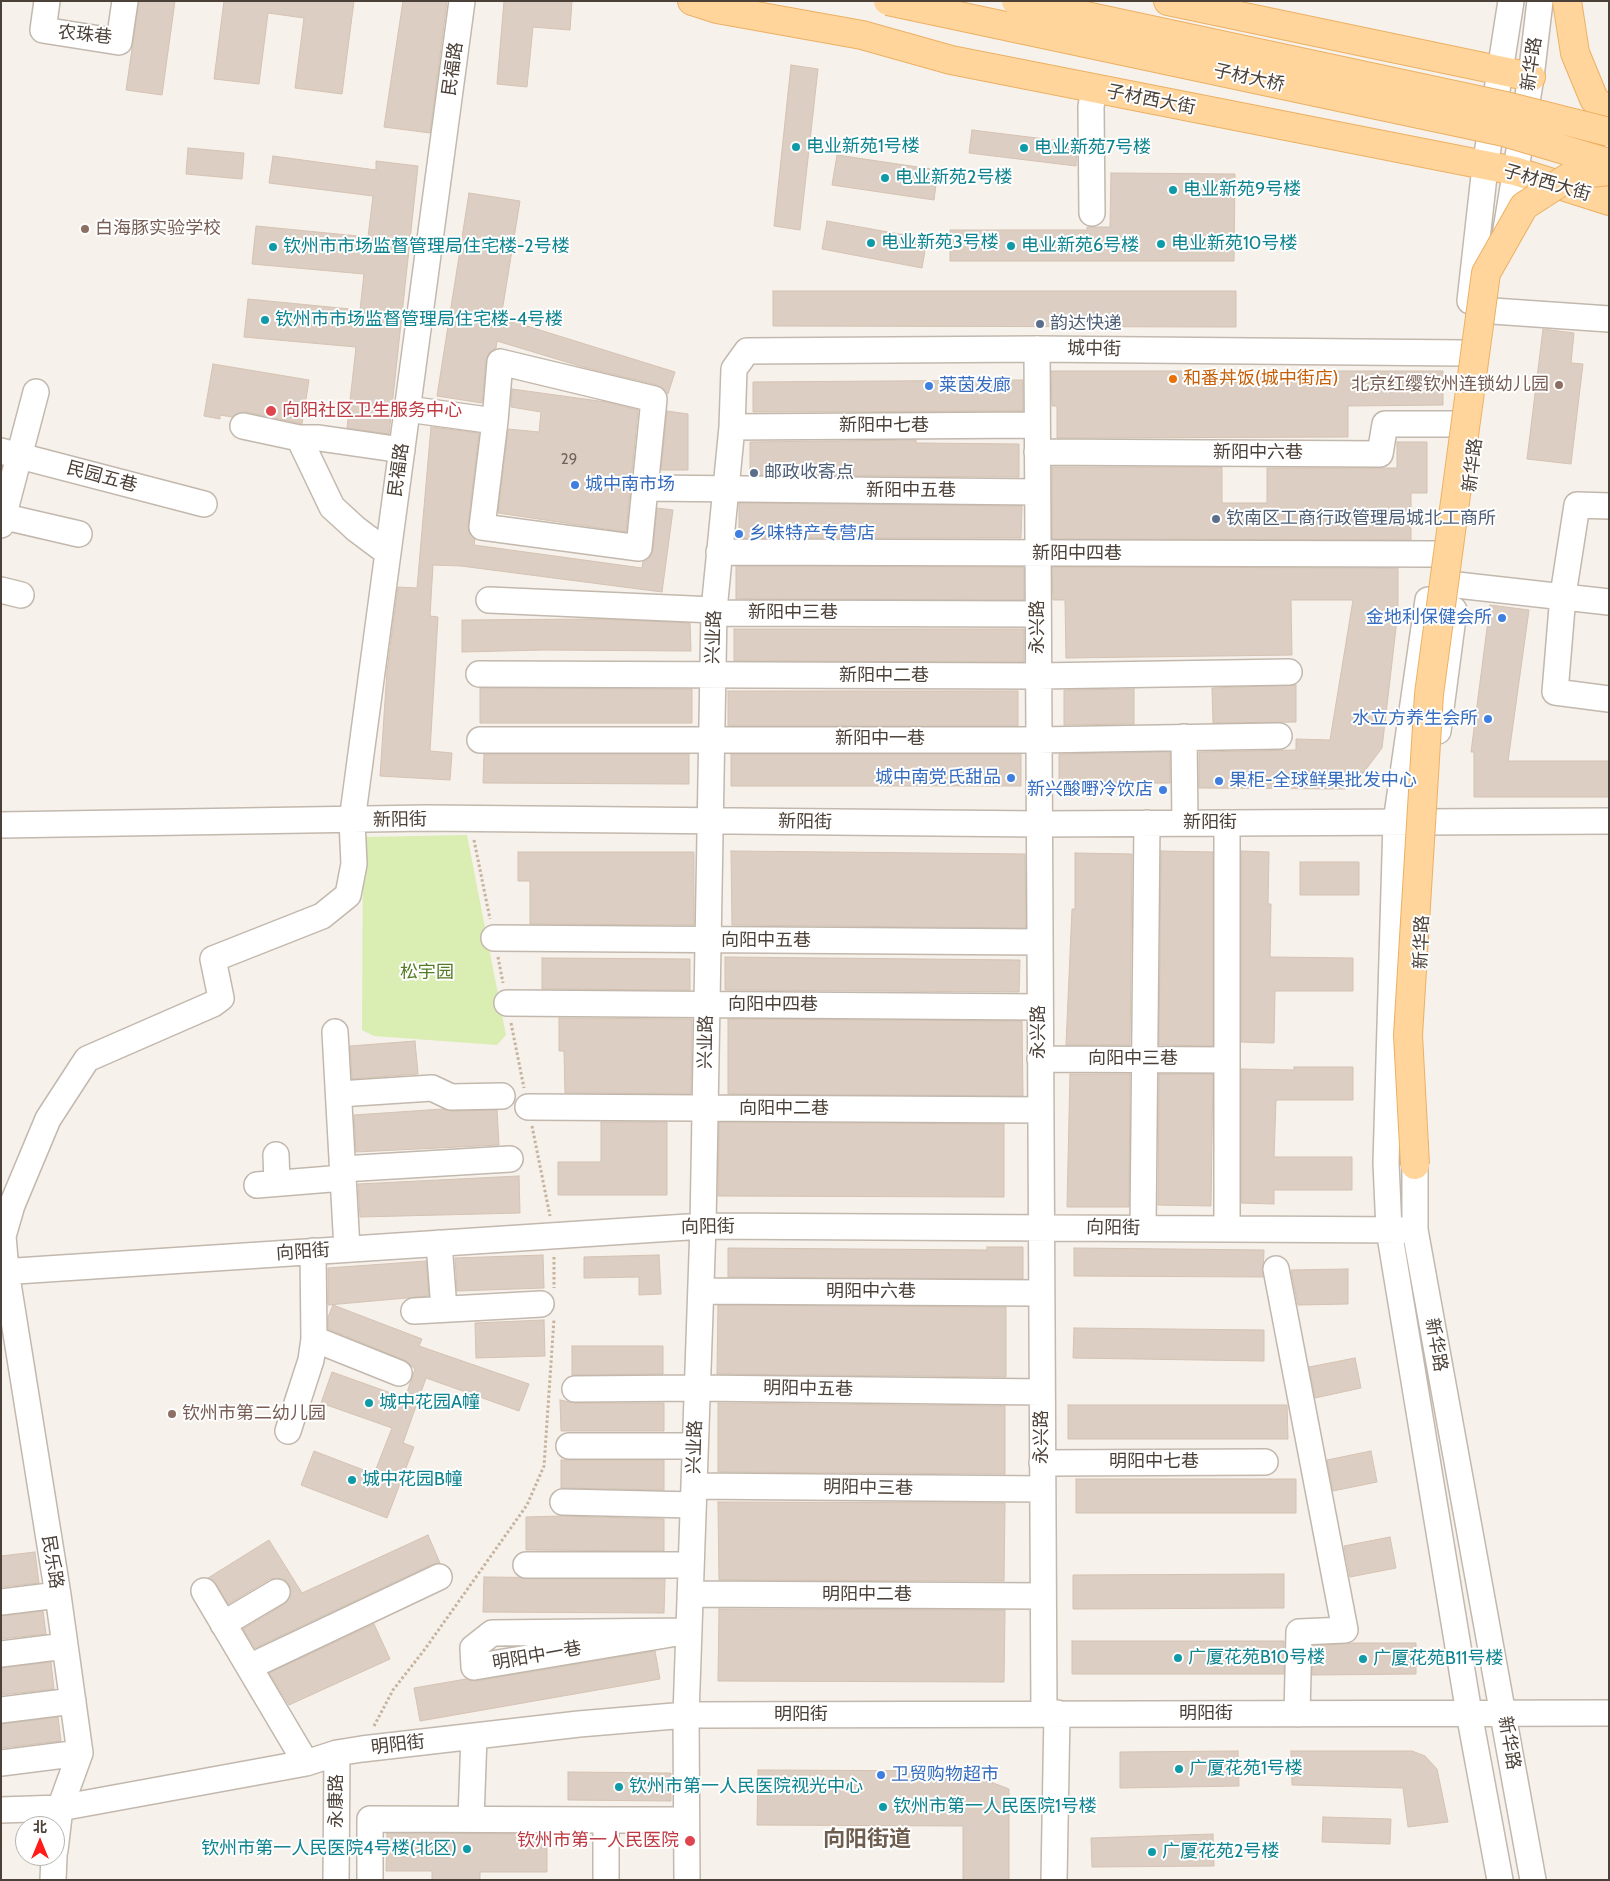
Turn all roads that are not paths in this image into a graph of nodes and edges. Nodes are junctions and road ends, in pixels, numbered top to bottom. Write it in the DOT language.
graph roads {
  1 [pos="47,1"];
  2 [pos="125,1"];
  3 [pos="462,1"];
  4 [pos="692,1"];
  5 [pos="888,1"];
  6 [pos="1016,1"];
  7 [pos="1168,1"];
  8 [pos="1511,1"];
  9 [pos="1540,1"];
  10 [pos="1567,1"];
  11 [pos="1501,71"];
  12 [pos="1531,77"];
  13 [pos="1094,88"];
  14 [pos="1609,113"];
  15 [pos="1609,132"];
  16 [pos="1609,163"];
  17 [pos="1485,167"];
  18 [pos="1515,171"];
  19 [pos="1609,172"];
  20 [pos="1609,201"];
  21 [pos="1092,213"];
  22 [pos="1493,310"];
  23 [pos="1609,319"];
  24 [pos="1037,349"];
  25 [pos="1464,353"];
  26 [pos="734,369"];
  27 [pos="36,392"];
  28 [pos="407,409"];
  29 [pos="495,422"];
  30 [pos="1454,424"];
  31 [pos="1037,425"];
  32 [pos="243,426"];
  33 [pos="732,427"];
  34 [pos="299,438"];
  35 [pos="402,450"];
  36 [pos="1038,452"];
  37 [pos="10,453"];
  38 [pos="645,488"];
  39 [pos="725,490"];
  40 [pos="1037,492"];
  41 [pos="204,504"];
  42 [pos="1609,506"];
  43 [pos="2,519"];
  44 [pos="79,534"];
  45 [pos="719,552"];
  46 [pos="388,553"];
  47 [pos="1038,554"];
  48 [pos="1435,554"];
  49 [pos="1457,584"];
  50 [pos="1563,595"];
  51 [pos="489,600"];
  52 [pos="1609,602"];
  53 [pos="714,610"];
  54 [pos="1038,614"];
  55 [pos="1289,672"];
  56 [pos="479,674"];
  57 [pos="713,675"];
  58 [pos="1038,676"];
  59 [pos="1609,699"];
  60 [pos="1279,736"];
  61 [pos="1184,737"];
  62 [pos="712,739"];
  63 [pos="480,740"];
  64 [pos="1038,740"];
  65 [pos="352,821"];
  66 [pos="710,821"];
  67 [pos="1426,821"];
  68 [pos="1609,821"];
  69 [pos="1396,822"];
  70 [pos="1185,823"];
  71 [pos="1227,823"];
  72 [pos="1039,824"];
  73 [pos="1147,824"];
  74 [pos="1,825"];
  75 [pos="494,938"];
  76 [pos="708,940"];
  77 [pos="1039,942"];
  78 [pos="507,1003"];
  79 [pos="707,1005"];
  80 [pos="1039,1007"];
  81 [pos="335,1032"];
  82 [pos="1040,1059"];
  83 [pos="1144,1060"];
  84 [pos="1227,1060"];
  85 [pos="339,1094"];
  86 [pos="502,1096"];
  87 [pos="528,1106"];
  88 [pos="705,1108"];
  89 [pos="1040,1110"];
  90 [pos="276,1155"];
  91 [pos="510,1159"];
  92 [pos="1415,1164"];
  93 [pos="343,1173"];
  94 [pos="1,1182"];
  95 [pos="12,1205"];
  96 [pos="703,1226"];
  97 [pos="1040,1227"];
  98 [pos="1143,1228"];
  99 [pos="1227,1229"];
  100 [pos="1389,1230"];
  101 [pos="1415,1230"];
  102 [pos="439,1243"];
  103 [pos="347,1249"];
  104 [pos="313,1251"];
  105 [pos="1276,1269"];
  106 [pos="3,1272"];
  107 [pos="701,1291"];
  108 [pos="1041,1293"];
  109 [pos="541,1304"];
  110 [pos="444,1309"];
  111 [pos="414,1311"];
  112 [pos="314,1339"];
  113 [pos="399,1374"];
  114 [pos="697,1388"];
  115 [pos="575,1389"];
  116 [pos="1042,1392"];
  117 [pos="288,1431"];
  118 [pos="569,1446"];
  119 [pos="695,1446"];
  120 [pos="1265,1462"];
  121 [pos="1042,1463"];
  122 [pos="1042,1489"];
  123 [pos="694,1495"];
  124 [pos="563,1502"];
  125 [pos="526,1565"];
  126 [pos="691,1565"];
  127 [pos="439,1577"];
  128 [pos="204,1591"];
  129 [pos="277,1592"];
  130 [pos="690,1594"];
  131 [pos="58,1595"];
  132 [pos="1043,1596"];
  133 [pos="1,1602"];
  134 [pos="223,1624"];
  135 [pos="689,1631"];
  136 [pos="65,1646"];
  137 [pos="1,1654"];
  138 [pos="249,1667"];
  139 [pos="73,1701"];
  140 [pos="1,1710"];
  141 [pos="1469,1713"];
  142 [pos="1504,1713"];
  143 [pos="1609,1713"];
  144 [pos="1050,1714"];
  145 [pos="1297,1714"];
  146 [pos="686,1715"];
  147 [pos="474,1736"];
  148 [pos="80,1753"];
  149 [pos="337,1753"];
  150 [pos="1,1763"];
  151 [pos="306,1763"];
  152 [pos="60,1808"];
  153 [pos="1,1810"];
  154 [pos="59,1816"];
  155 [pos="471,1819"];
  156 [pos="606,1820"];
  157 [pos="686,1820"];
  158 [pos="54,1866"];
  159 [pos="53,1880"];
  160 [pos="336,1880"];
  161 [pos="370,1880"];
  162 [pos="606,1880"];
  163 [pos="687,1880"];
  164 [pos="1054,1880"];
  165 [pos="1500,1880"];
  166 [pos="1533,1880"];
  1 -- 2 [label="street, 农珠巷"];
  3 -- 28 [label="street, 民福路"];
  4 -- 13 [label="main road, 子材西大街"];
  5 -- 16 [label="main road, 子材大桥, bridge"];
  6 -- 15 [label="main road, 子材大桥, bridge"];
  7 -- 11 [label="main road"];
  8 -- 11 [label="street, 新华路"];
  9 -- 12 [label="street, 新华路"];
  10 -- 14 [label="main road"];
  11 -- 12 [label="main road"];
  11 -- 17 [label="street, 新华路"];
  12 -- 18 [label="street, 新华路"];
  13 -- 17 [label="main road, 子材西大街"];
  13 -- 21 [label="street"];
  17 -- 18 [label="main road, 子材西大街"];
  17 -- 25 [label="street, 新华路"];
  18 -- 20 [label="main road, 子材西大街"];
  18 -- 22 [label="street, 新华路"];
  19 -- 92 [label="main road, bridge"];
  22 -- 23 [label="street"];
  22 -- 49 [label="street, 新华路"];
  24 -- 25 [label="street, 城中街"];
  24 -- 26 [label="street, 城中街"];
  24 -- 31 [label="street, 永兴路"];
  25 -- 30 [label="street, 新华路"];
  26 -- 33 [label="street, 兴业路"];
  27 -- 37 [label="street"];
  28 -- 29 [label="street"];
  28 -- 35 [label="street, 民福路"];
  29 -- 38 [label="street"];
  29 -- 38 [label="street"];
  30 -- 36 [label="street, 新阳中六巷"];
  30 -- 48 [label="street, 新华路"];
  31 -- 33 [label="street, 新阳中七巷"];
  31 -- 36 [label="street, 永兴路"];
  32 -- 34 [label="street"];
  33 -- 39 [label="street, 兴业路"];
  34 -- 35 [label="street"];
  34 -- 46 [label="street"];
  35 -- 46 [label="street, 民福路"];
  36 -- 40 [label="street, 永兴路"];
  37 -- 41 [label="street, 民园五巷"];
  37 -- 43 [label="street"];
  38 -- 39 [label="street, 新阳中五巷"];
  39 -- 40 [label="street, 新阳中五巷"];
  39 -- 45 [label="street, 兴业路"];
  40 -- 47 [label="street, 永兴路"];
  42 -- 50 [label="street"];
  43 -- 44 [label="street"];
  45 -- 47 [label="street, 新阳中四巷"];
  45 -- 53 [label="street, 兴业路"];
  46 -- 65 [label="street, 民福路"];
  47 -- 48 [label="street, 新阳中四巷"];
  47 -- 54 [label="street, 永兴路"];
  48 -- 69 [label="street, 新华路"];
  49 -- 50 [label="street"];
  49 -- 67 [label="street, 新华路"];
  50 -- 52 [label="street"];
  50 -- 59 [label="street"];
  51 -- 53 [label="street, 新阳中三巷"];
  53 -- 54 [label="street, 新阳中三巷"];
  53 -- 57 [label="street, 兴业路"];
  54 -- 58 [label="street, 永兴路"];
  55 -- 58 [label="street, 新阳中二巷"];
  56 -- 57 [label="street, 新阳中二巷"];
  57 -- 58 [label="street, 新阳中二巷"];
  57 -- 62 [label="street, 兴业路"];
  58 -- 64 [label="street, 永兴路"];
  60 -- 61 [label="street, 新阳中一巷"];
  61 -- 64 [label="street, 新阳中一巷"];
  61 -- 70 [label="street"];
  62 -- 63 [label="street, 新阳中一巷"];
  62 -- 64 [label="street, 新阳中一巷"];
  62 -- 66 [label="street, 兴业路"];
  64 -- 72 [label="street, 永兴路"];
  65 -- 66 [label="street, 新阳街"];
  65 -- 74 [label="street, 新阳街"];
  65 -- 95 [label="street, 民福路"];
  66 -- 72 [label="street, 新阳街"];
  66 -- 76 [label="street, 兴业路"];
  67 -- 68 [label="street, 新阳街"];
  67 -- 69 [label="street, 新阳街"];
  67 -- 92 [label="street, 新华路"];
  69 -- 71 [label="street, 新阳街"];
  69 -- 100 [label="street, 新华路"];
  70 -- 71 [label="street, 新阳街"];
  70 -- 73 [label="street, 新阳街"];
  71 -- 84 [label="street"];
  72 -- 73 [label="street, 新阳街"];
  72 -- 77 [label="street, 永兴路"];
  73 -- 83 [label="street"];
  75 -- 76 [label="street, 向阳中五巷"];
  76 -- 77 [label="street, 向阳中五巷"];
  76 -- 79 [label="street, 兴业路"];
  77 -- 80 [label="street, 永兴路"];
  78 -- 79 [label="street, 向阳中四巷"];
  79 -- 80 [label="street, 向阳中四巷"];
  79 -- 88 [label="street, 兴业路"];
  80 -- 82 [label="street, 永兴路"];
  81 -- 85 [label="street"];
  82 -- 83 [label="street, 向阳中三巷"];
  82 -- 89 [label="street, 永兴路"];
  83 -- 84 [label="street, 向阳中三巷"];
  83 -- 98 [label="street"];
  84 -- 99 [label="street"];
  85 -- 86 [label="street"];
  85 -- 93 [label="street"];
  87 -- 88 [label="street, 向阳中二巷"];
  88 -- 89 [label="street, 向阳中二巷"];
  88 -- 96 [label="street, 兴业路"];
  89 -- 97 [label="street, 永兴路"];
  90 -- 93 [label="street"];
  91 -- 93 [label="street"];
  92 -- 101 [label="street, 新华路"];
  93 -- 103 [label="street"];
  94 -- 95 [label="street"];
  95 -- 106 [label="street, 民乐路"];
  96 -- 97 [label="street, 向阳街"];
  96 -- 102 [label="street, 向阳街"];
  96 -- 107 [label="street, 兴业路"];
  97 -- 98 [label="street, 向阳街"];
  97 -- 108 [label="street, 永兴路"];
  98 -- 99 [label="street, 向阳街"];
  99 -- 100 [label="street, 向阳街"];
  100 -- 101 [label="street, 向阳街"];
  100 -- 141 [label="street, 新华路"];
  101 -- 142 [label="street, 新华路"];
  102 -- 103 [label="street, 向阳街"];
  102 -- 110 [label="street"];
  103 -- 104 [label="street, 向阳街"];
  104 -- 106 [label="street, 向阳街"];
  104 -- 112 [label="street"];
  105 -- 145 [label="street"];
  106 -- 131 [label="street, 民乐路"];
  107 -- 108 [label="street, 明阳中六巷"];
  107 -- 114 [label="street, 兴业路"];
  108 -- 116 [label="street, 永兴路"];
  109 -- 110 [label="street"];
  110 -- 111 [label="street"];
  112 -- 113 [label="street"];
  112 -- 117 [label="street"];
  114 -- 115 [label="street, 明阳中五巷"];
  114 -- 116 [label="street, 明阳中五巷"];
  114 -- 119 [label="street, 兴业路"];
  116 -- 121 [label="street, 永兴路"];
  118 -- 119 [label="street"];
  119 -- 123 [label="street, 兴业路"];
  120 -- 121 [label="street, 明阳中七巷"];
  121 -- 122 [label="street, 永兴路"];
  122 -- 123 [label="street, 明阳中三巷"];
  122 -- 132 [label="street, 永兴路"];
  123 -- 124 [label="street, 明阳中三巷"];
  123 -- 126 [label="street, 兴业路"];
  125 -- 126 [label="street"];
  126 -- 130 [label="street, 兴业路"];
  127 -- 138 [label="street"];
  128 -- 134 [label="street"];
  129 -- 134 [label="street"];
  130 -- 132 [label="street, 明阳中二巷"];
  130 -- 135 [label="street, 兴业路"];
  131 -- 133 [label="street"];
  131 -- 136 [label="street, 民乐路"];
  132 -- 144 [label="street, 永兴路"];
  134 -- 138 [label="street"];
  135 -- 135 [label="street, 明阳中一巷"];
  135 -- 146 [label="street, 兴业路"];
  136 -- 137 [label="street"];
  136 -- 139 [label="street, 民乐路"];
  138 -- 151 [label="street"];
  139 -- 140 [label="street"];
  139 -- 148 [label="street, 民乐路"];
  141 -- 142 [label="street, 明阳街"];
  141 -- 145 [label="street, 明阳街"];
  141 -- 165 [label="street, 新华路"];
  142 -- 143 [label="street, 明阳街"];
  142 -- 166 [label="street, 新华路"];
  144 -- 145 [label="street, 明阳街"];
  144 -- 146 [label="street, 明阳街"];
  144 -- 164 [label="street, 永兴路"];
  146 -- 147 [label="street, 明阳街"];
  146 -- 157 [label="street, 兴业路"];
  147 -- 149 [label="street, 明阳街"];
  147 -- 155 [label="street"];
  148 -- 150 [label="street"];
  148 -- 152 [label="street, 民乐路"];
  149 -- 151 [label="street, 明阳街"];
  149 -- 160 [label="street, 永康路"];
  151 -- 152 [label="street, 明阳街"];
  152 -- 153 [label="street, 明阳街"];
  152 -- 154 [label="street, 民乐路"];
  155 -- 156 [label="street"];
  155 -- 161 [label="street"];
  156 -- 157 [label="street"];
  156 -- 162 [label="street"];
  157 -- 163 [label="street, 兴业路"];
  158 -- 159 [label="street"];
}
